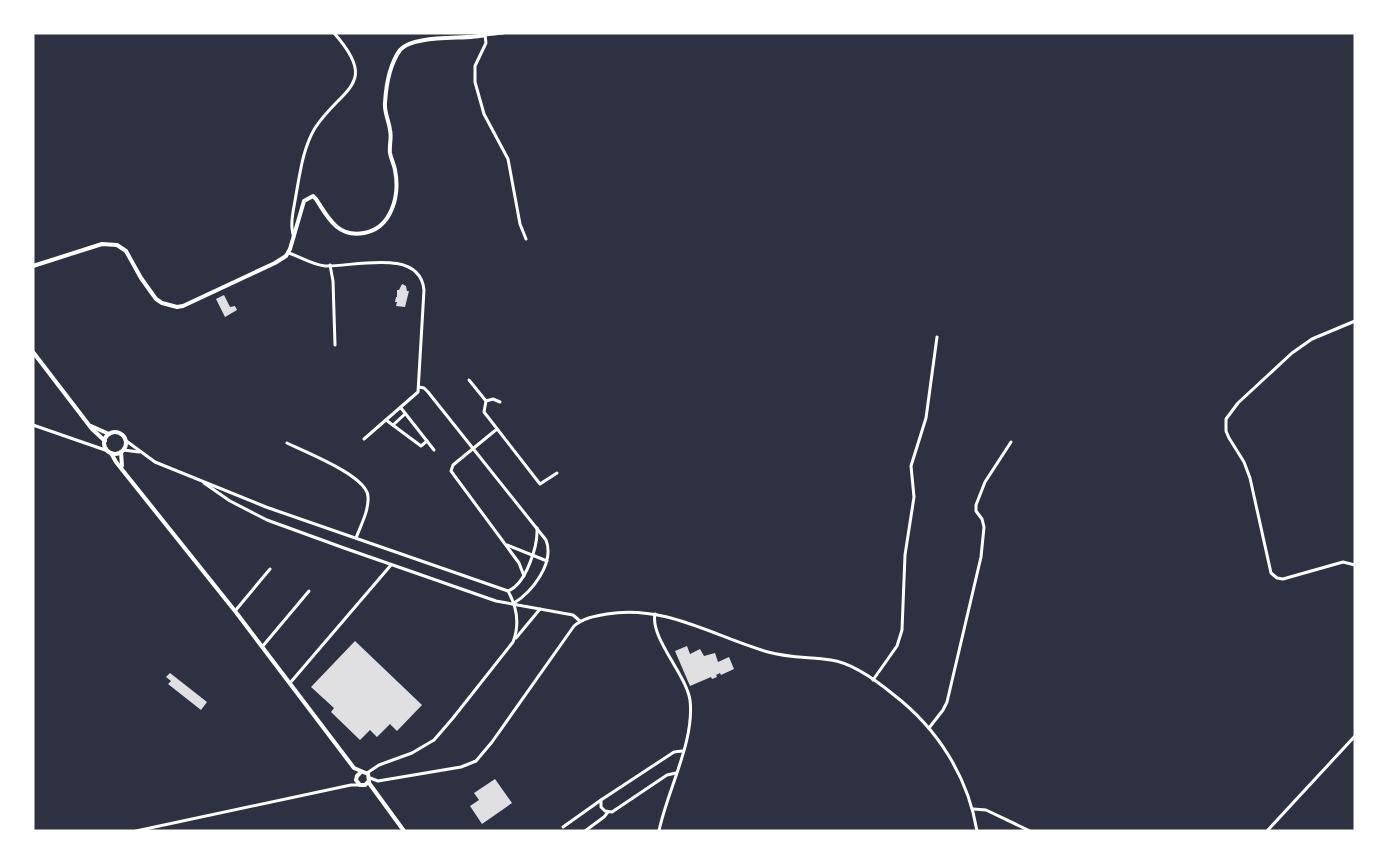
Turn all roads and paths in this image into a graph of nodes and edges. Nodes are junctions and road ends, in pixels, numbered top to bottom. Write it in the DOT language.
graph roads {
  1 [pos="334,33"];
  2 [pos="503,33"];
  3 [pos="483,34"];
  4 [pos="294,237"];
  5 [pos="526,239"];
  6 [pos="289,253"];
  7 [pos="33,266"];
  8 [pos="330,266"];
  9 [pos="1355,321"];
  10 [pos="937,337"];
  11 [pos="335,345"];
  12 [pos="33,352"];
  13 [pos="469,380"];
  14 [pos="420,387"];
  15 [pos="486,401"];
  16 [pos="500,402"];
  17 [pos="401,408"];
  18 [pos="406,414"];
  19 [pos="386,420"];
  20 [pos="33,425"];
  21 [pos="90,425"];
  22 [pos="393,425"];
  23 [pos="497,429"];
  24 [pos="110,434"];
  25 [pos="364,439"];
  26 [pos="125,440"];
  27 [pos="105,441"];
  28 [pos="427,441"];
  29 [pos="1011,442"];
  30 [pos="287,443"];
  31 [pos="473,448"];
  32 [pos="434,450"];
  33 [pos="122,451"];
  34 [pos="110,452"];
  35 [pos="140,452"];
  36 [pos="122,467"];
  37 [pos="557,473"];
  38 [pos="200,480"];
  39 [pos="537,528"];
  40 [pos="356,538"];
  41 [pos="505,544"];
  42 [pos="532,556"];
  43 [pos="547,561"];
  44 [pos="391,565"];
  45 [pos="1355,565"];
  46 [pos="270,569"];
  47 [pos="524,576"];
  48 [pos="309,591"];
  49 [pos="508,591"];
  50 [pos="514,603"];
  51 [pos="542,609"];
  52 [pos="235,611"];
  53 [pos="655,614"];
  54 [pos="580,621"];
  55 [pos="513,642"];
  56 [pos="262,647"];
  57 [pos="873,680"];
  58 [pos="290,683"];
  59 [pos="929,728"];
  60 [pos="1355,736"];
  61 [pos="682,751"];
  62 [pos="367,773"];
  63 [pos="676,773"];
  64 [pos="358,775"];
  65 [pos="369,780"];
  66 [pos="351,785"];
  67 [pos="362,785"];
  68 [pos="373,791"];
  69 [pos="601,801"];
  70 [pos="973,809"];
  71 [pos="608,812"];
  72 [pos="563,826"];
  73 [pos="136,831"];
  74 [pos="404,831"];
  75 [pos="585,831"];
  76 [pos="659,831"];
  77 [pos="977,831"];
  78 [pos="1030,831"];
  79 [pos="1267,831"];
  1 -- 4 [label="street"];
  2 -- 3 [label="street"];
  3 -- 4 [label="street"];
  3 -- 5 [label="street"];
  4 -- 6 [label="street"];
  6 -- 7 [label="street"];
  6 -- 8 [label="street"];
  8 -- 11 [label="street"];
  8 -- 14 [label="street"];
  9 -- 45 [label="street"];
  10 -- 57 [label="street"];
  12 -- 21 [label="street"];
  13 -- 15 [label="street"];
  14 -- 17 [label="street"];
  14 -- 31 [label="street"];
  15 -- 16 [label="street"];
  15 -- 23 [label="street"];
  17 -- 18 [label="street"];
  17 -- 19 [label="street"];
  18 -- 22 [label="street"];
  18 -- 28 [label="street"];
  19 -- 22 [label="street"];
  19 -- 25 [label="street"];
  20 -- 34 [label="street"];
  21 -- 24 [label="street"];
  21 -- 27 [label="street"];
  22 -- 28 [label="street"];
  23 -- 31 [label="street"];
  23 -- 37 [label="street"];
  24 -- 26 [label="street"];
  24 -- 27 [label="street"];
  26 -- 33 [label="street"];
  26 -- 35 [label="street"];
  27 -- 34 [label="street"];
  28 -- 32 [label="street"];
  29 -- 59 [label="street"];
  30 -- 40 [label="street"];
  31 -- 39 [label="street"];
  31 -- 41 [label="street"];
  33 -- 34 [label="street"];
  33 -- 35 [label="street"];
  33 -- 36 [label="street"];
  34 -- 36 [label="street"];
  35 -- 38 [label="street"];
  36 -- 52 [label="street"];
  38 -- 40 [label="street"];
  38 -- 44 [label="street"];
  39 -- 42 [label="street"];
  39 -- 43 [label="street"];
  40 -- 49 [label="street"];
  41 -- 42 [label="street"];
  41 -- 47 [label="street"];
  42 -- 43 [label="street"];
  42 -- 47 [label="street"];
  43 -- 50 [label="street"];
  44 -- 50 [label="street"];
  44 -- 58 [label="street"];
  46 -- 52 [label="street"];
  47 -- 49 [label="street"];
  48 -- 56 [label="street"];
  49 -- 50 [label="street"];
  50 -- 51 [label="street"];
  50 -- 55 [label="street"];
  51 -- 54 [label="street"];
  51 -- 55 [label="street"];
  52 -- 56 [label="street"];
  53 -- 54 [label="street"];
  53 -- 57 [label="street"];
  53 -- 61 [label="street"];
  54 -- 65 [label="street"];
  55 -- 62 [label="street"];
  56 -- 58 [label="street"];
  57 -- 59 [label="street"];
  58 -- 64 [label="street"];
  59 -- 70 [label="street"];
  60 -- 79 [label="street"];
  61 -- 63 [label="street"];
  61 -- 69 [label="street"];
  62 -- 64 [label="street"];
  62 -- 65 [label="street"];
  63 -- 71 [label="street"];
  63 -- 76 [label="street"];
  64 -- 66 [label="street"];
  64 -- 67 [label="street"];
  65 -- 67 [label="street"];
  65 -- 68 [label="street"];
  66 -- 67 [label="street"];
  66 -- 73 [label="street"];
  67 -- 68 [label="street"];
  68 -- 74 [label="street"];
  69 -- 71 [label="street"];
  69 -- 72 [label="street"];
  70 -- 77 [label="street"];
  70 -- 78 [label="street"];
  71 -- 75 [label="street"];
}
